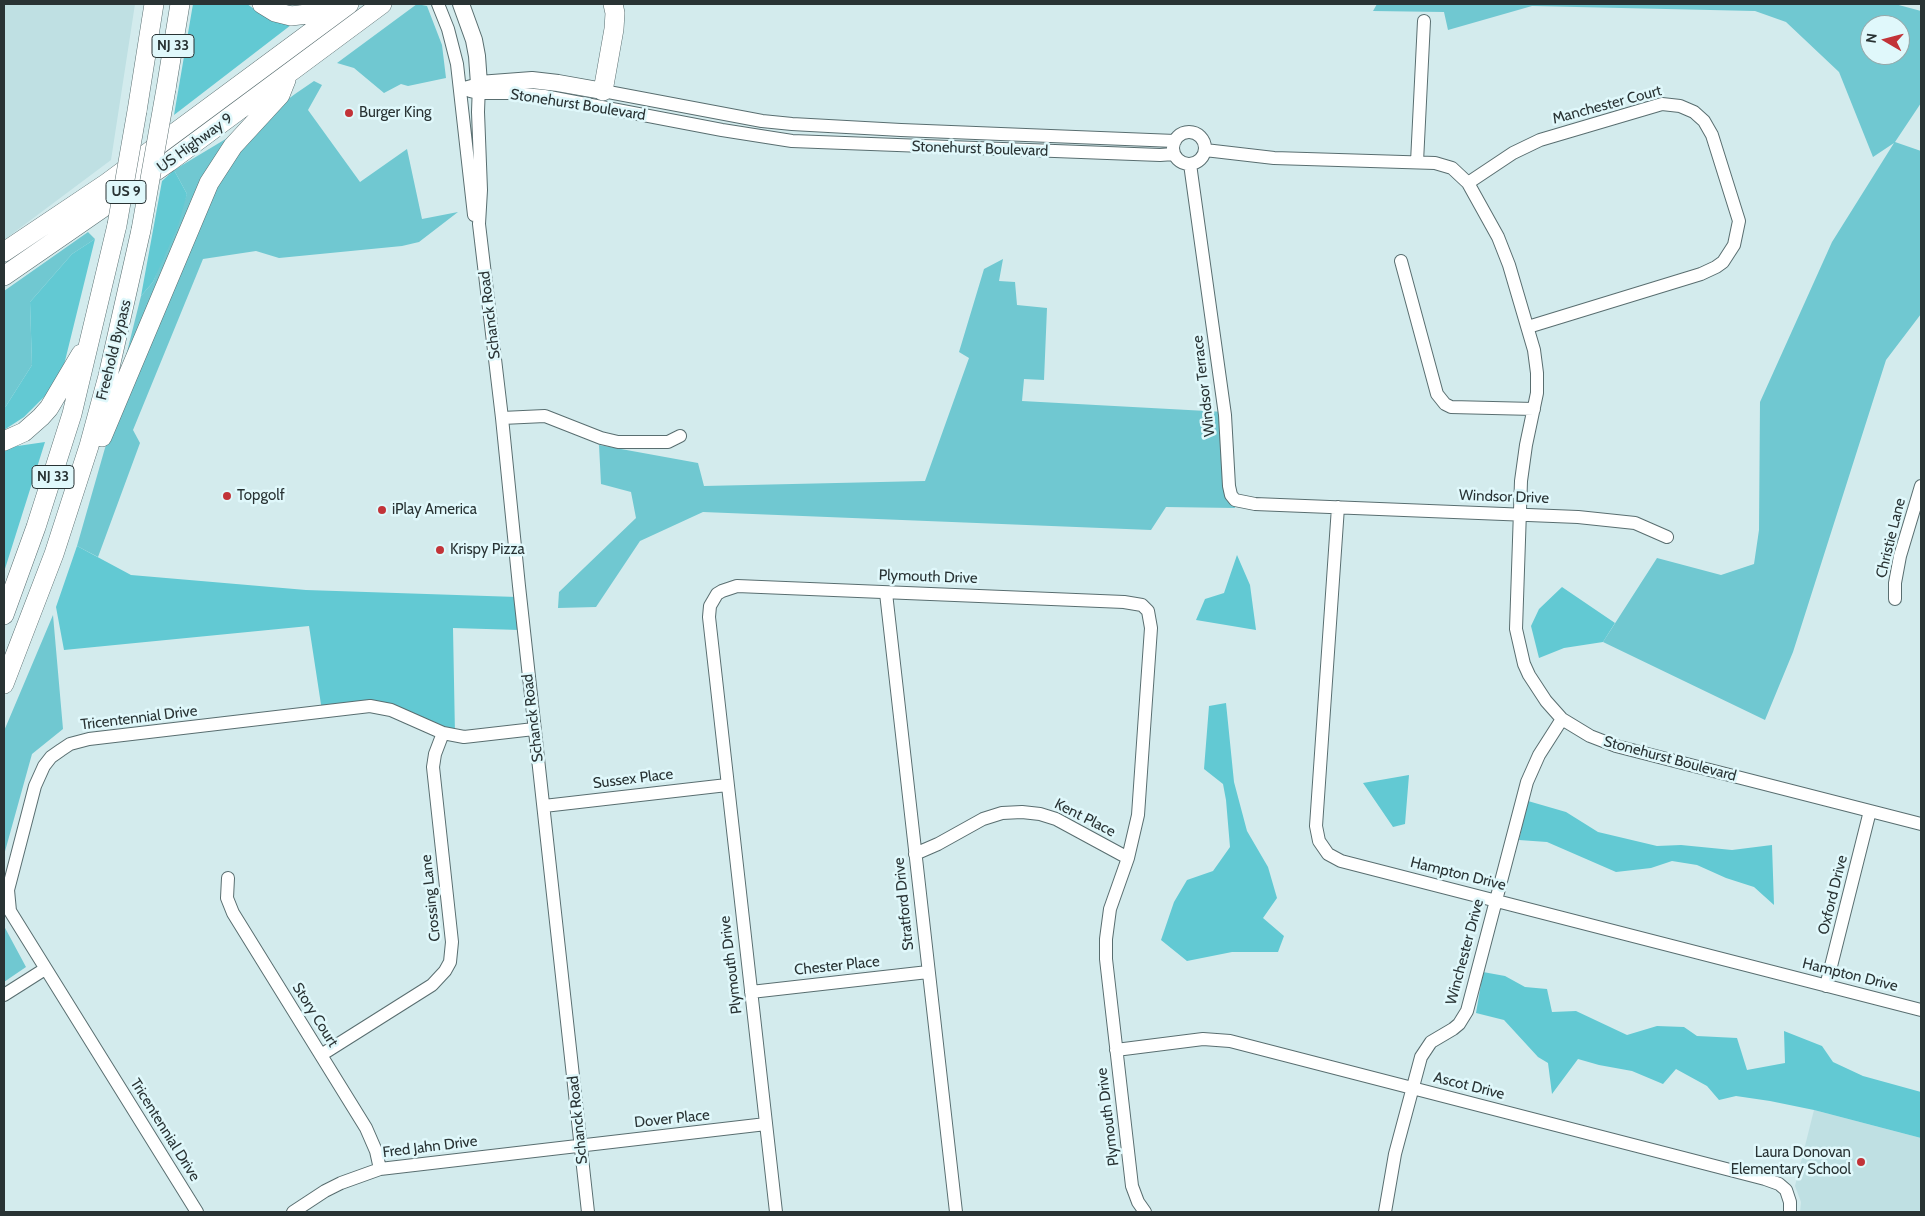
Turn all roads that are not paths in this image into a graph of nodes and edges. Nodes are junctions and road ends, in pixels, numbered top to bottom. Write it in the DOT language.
graph roads {
  1 [pos="154,4"];
  2 [pos="180,4"];
  3 [pos="262,4"];
  4 [pos="382,4"];
  5 [pos="438,4"];
  6 [pos="461,4"];
  7 [pos="613,4"];
  8 [pos="345,7"];
  9 [pos="1424,21"];
  10 [pos="288,74"];
  11 [pos="479,88"];
  12 [pos="460,89"];
  13 [pos="603,91"];
  14 [pos="664,102"];
  15 [pos="616,110"];
  16 [pos="660,118"];
  17 [pos="871,129"];
  18 [pos="1175,140"];
  19 [pos="871,145"];
  20 [pos="1205,150"];
  21 [pos="1174,154"];
  22 [pos="1417,162"];
  23 [pos="1190,164"];
  24 [pos="1468,183"];
  25 [pos="479,224"];
  26 [pos="4,252"];
  27 [pos="1401,261"];
  28 [pos="5,276"];
  29 [pos="1528,327"];
  30 [pos="92,336"];
  31 [pos="1534,410"];
  32 [pos="502,418"];
  33 [pos="680,436"];
  34 [pos="4,440"];
  35 [pos="82,466"];
  36 [pos="1921,486"];
  37 [pos="1338,507"];
  38 [pos="1520,514"];
  39 [pos="1666,537"];
  40 [pos="886,593"];
  41 [pos="1895,599"];
  42 [pos="4,615"];
  43 [pos="4,684"];
  44 [pos="1562,719"];
  45 [pos="534,729"];
  46 [pos="443,733"];
  47 [pos="727,784"];
  48 [pos="544,806"];
  49 [pos="1870,811"];
  50 [pos="1921,824"];
  51 [pos="915,854"];
  52 [pos="1128,858"];
  53 [pos="228,878"];
  54 [pos="1496,901"];
  55 [pos="45,969"];
  56 [pos="928,972"];
  57 [pos="1826,986"];
  58 [pos="751,992"];
  59 [pos="4,995"];
  60 [pos="1921,1010"];
  61 [pos="1116,1050"];
  62 [pos="321,1055"];
  63 [pos="1413,1088"];
  64 [pos="766,1124"];
  65 [pos="581,1145"];
  66 [pos="380,1169"];
  67 [pos="197,1212"];
  68 [pos="293,1212"];
  69 [pos="588,1212"];
  70 [pos="776,1212"];
  71 [pos="956,1212"];
  72 [pos="1145,1212"];
  73 [pos="1385,1212"];
  74 [pos="1790,1212"];
  1 -- 30 [label="highway, Freehold Bypass / NJ 33, bridge"];
  2 -- 35 [label="highway, Freehold Bypass / NJ 33, bridge"];
  3 -- 8 [label="highway"];
  4 -- 10 [label="highway, US Highway 9 / US 9"];
  5 -- 12 [label="street, Schanck Road"];
  6 -- 11 [label="main road, Schanck Road"];
  7 -- 13 [label="highway"];
  8 -- 26 [label="highway, US Highway 9 / US 9"];
  9 -- 22 [label="street"];
  10 -- 28 [label="highway, US Highway 9 / US 9"];
  10 -- 35 [label="highway"];
  11 -- 12 [label="street, Stonehurst Boulevard"];
  11 -- 13 [label="main road, Stonehurst Boulevard"];
  11 -- 15 [label="street, Stonehurst Boulevard"];
  11 -- 25 [label="street, Schanck Road"];
  12 -- 25 [label="street, Schanck Road"];
  13 -- 14 [label="street, Stonehurst Boulevard"];
  13 -- 15 [label="street"];
  14 -- 16 [label="street"];
  14 -- 17 [label="street, Stonehurst Boulevard"];
  15 -- 16 [label="street, Stonehurst Boulevard"];
  16 -- 19 [label="street, Stonehurst Boulevard"];
  17 -- 18 [label="street, Stonehurst Boulevard"];
  17 -- 19 [label="street"];
  18 -- 20 [label="street, Stonehurst Boulevard"];
  18 -- 21 [label="street"];
  19 -- 21 [label="street, Stonehurst Boulevard"];
  20 -- 22 [label="street, Stonehurst Boulevard"];
  20 -- 23 [label="street"];
  21 -- 23 [label="street"];
  22 -- 24 [label="street, Stonehurst Boulevard"];
  23 -- 37 [label="street, Windsor Terrace"];
  24 -- 29 [label="street, Stonehurst Boulevard"];
  24 -- 29 [label="street, Manchester Court"];
  25 -- 32 [label="street, Schanck Road"];
  27 -- 31 [label="street"];
  29 -- 31 [label="street, Stonehurst Boulevard"];
  30 -- 34 [label="highway"];
  30 -- 42 [label="highway, Freehold Bypass / NJ 33"];
  31 -- 38 [label="street, Stonehurst Boulevard"];
  32 -- 33 [label="street"];
  32 -- 45 [label="street, Schanck Road"];
  35 -- 43 [label="highway, Freehold Bypass / NJ 33"];
  36 -- 41 [label="street, Christie Lane"];
  37 -- 38 [label="street, Windsor Drive"];
  37 -- 54 [label="street, Hampton Drive"];
  38 -- 39 [label="street, Windsor Drive"];
  38 -- 44 [label="street, Stonehurst Boulevard"];
  40 -- 47 [label="street, Plymouth Drive"];
  40 -- 51 [label="street, Stratford Drive"];
  40 -- 52 [label="street, Plymouth Drive"];
  44 -- 49 [label="street, Stonehurst Boulevard"];
  44 -- 54 [label="street, Winchester Drive"];
  45 -- 46 [label="street, Tricentennial Drive"];
  45 -- 48 [label="street, Schanck Road"];
  46 -- 55 [label="street, Tricentennial Drive"];
  46 -- 62 [label="street, Crossing Lane"];
  47 -- 48 [label="street, Sussex Place"];
  47 -- 58 [label="street, Plymouth Drive"];
  48 -- 65 [label="street, Schanck Road"];
  49 -- 50 [label="street, Stonehurst Boulevard"];
  49 -- 57 [label="street, Oxford Drive"];
  51 -- 52 [label="street, Kent Place"];
  51 -- 56 [label="street, Stratford Drive"];
  52 -- 61 [label="street, Plymouth Drive"];
  53 -- 62 [label="street, Story Court"];
  54 -- 57 [label="street, Hampton Drive"];
  54 -- 63 [label="street, Winchester Drive"];
  55 -- 59 [label="street"];
  55 -- 67 [label="street, Tricentennial Drive"];
  56 -- 58 [label="street, Chester Place"];
  56 -- 71 [label="street, Stratford Drive"];
  57 -- 60 [label="street, Hampton Drive"];
  58 -- 64 [label="street, Plymouth Drive"];
  61 -- 63 [label="street, Ascot Drive"];
  61 -- 72 [label="street, Plymouth Drive"];
  62 -- 66 [label="street, Story Court"];
  63 -- 73 [label="street, Winchester Drive"];
  63 -- 74 [label="street, Ascot Drive"];
  64 -- 65 [label="street, Dover Place"];
  64 -- 70 [label="street, Plymouth Drive"];
  65 -- 66 [label="street, Fred Jahn Drive"];
  65 -- 69 [label="street, Schanck Road"];
  66 -- 68 [label="street, Fred Jahn Drive"];
}
